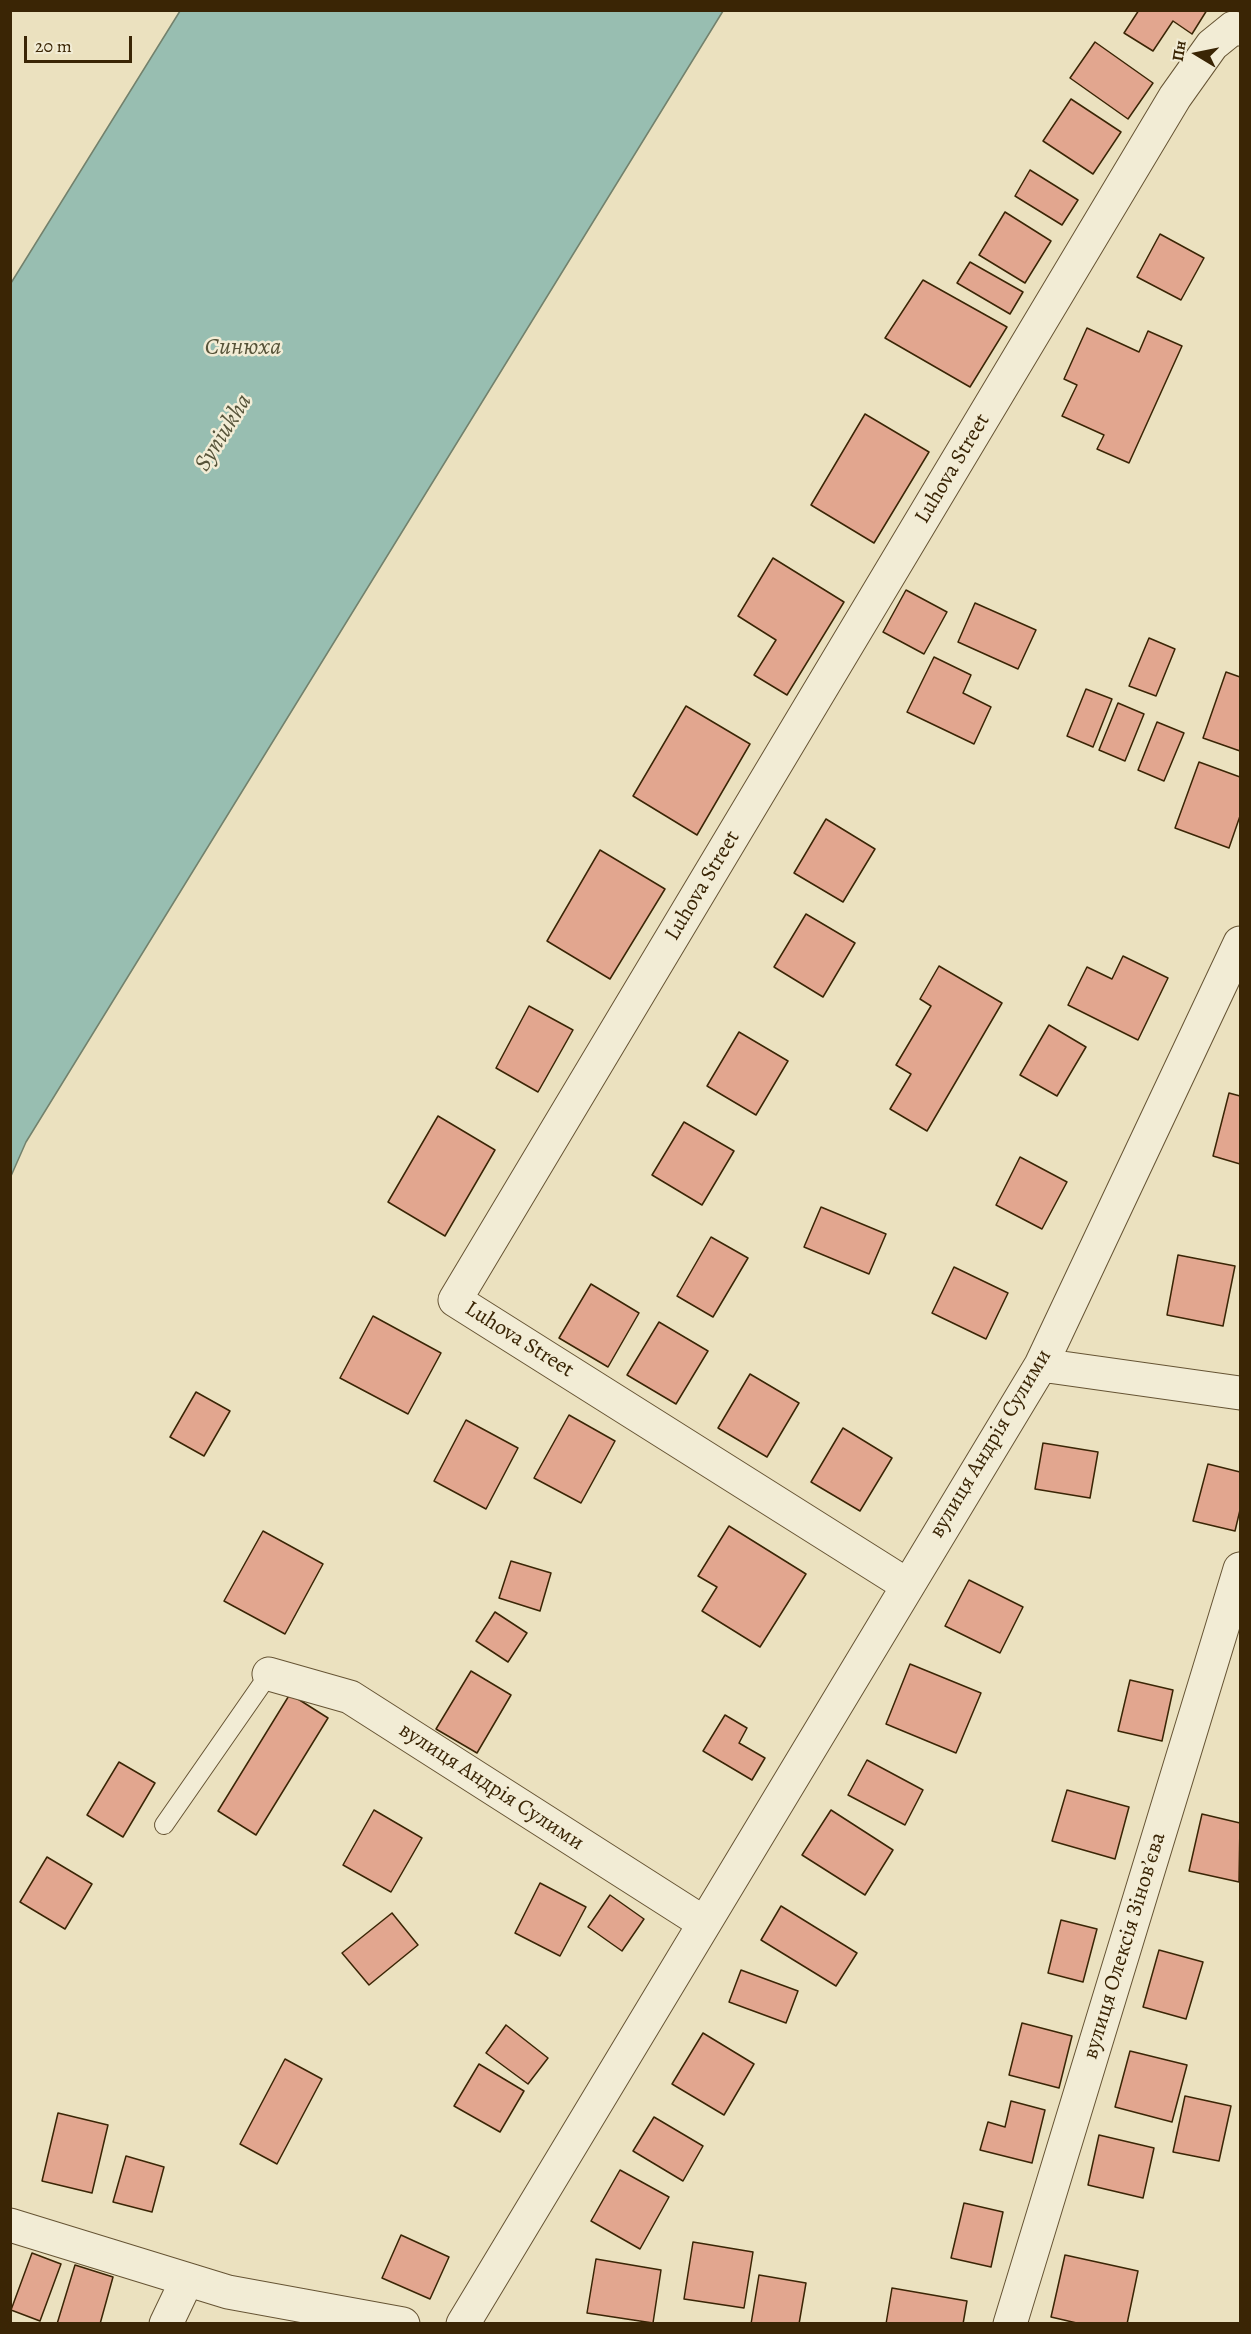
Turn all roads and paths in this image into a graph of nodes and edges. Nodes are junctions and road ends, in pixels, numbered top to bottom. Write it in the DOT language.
graph roads {
  1 [pos="1240,29"];
  2 [pos="1240,943"];
  3 [pos="1041,1365"];
  4 [pos="1240,1393"];
  5 [pos="1240,1569"];
  6 [pos="907,1585"];
  7 [pos="268,1674"];
  8 [pos="164,1825"];
  9 [pos="704,1923"];
  10 [pos="10,2225"];
  11 [pos="187,2280"];
  12 [pos="166,2324"];
  13 [pos="403,2324"];
  14 [pos="463,2324"];
  15 [pos="1010,2324"];
  1 -- 6 [label="street, Luhova Street"];
  2 -- 3 [label="street, вулиця Андрія Сулими"];
  3 -- 4 [label="street"];
  3 -- 6 [label="street, вулиця Андрія Сулими"];
  5 -- 15 [label="street, вулиця Олексія Зіновʼєва"];
  6 -- 9 [label="street, вулиця Андрія Сулими"];
  7 -- 8 [label="lane"];
  7 -- 9 [label="street, вулиця Андрія Сулими"];
  9 -- 14 [label="street, вулиця Андрія Сулими"];
  10 -- 11 [label="street"];
  11 -- 12 [label="street"];
  11 -- 13 [label="street"];
}
